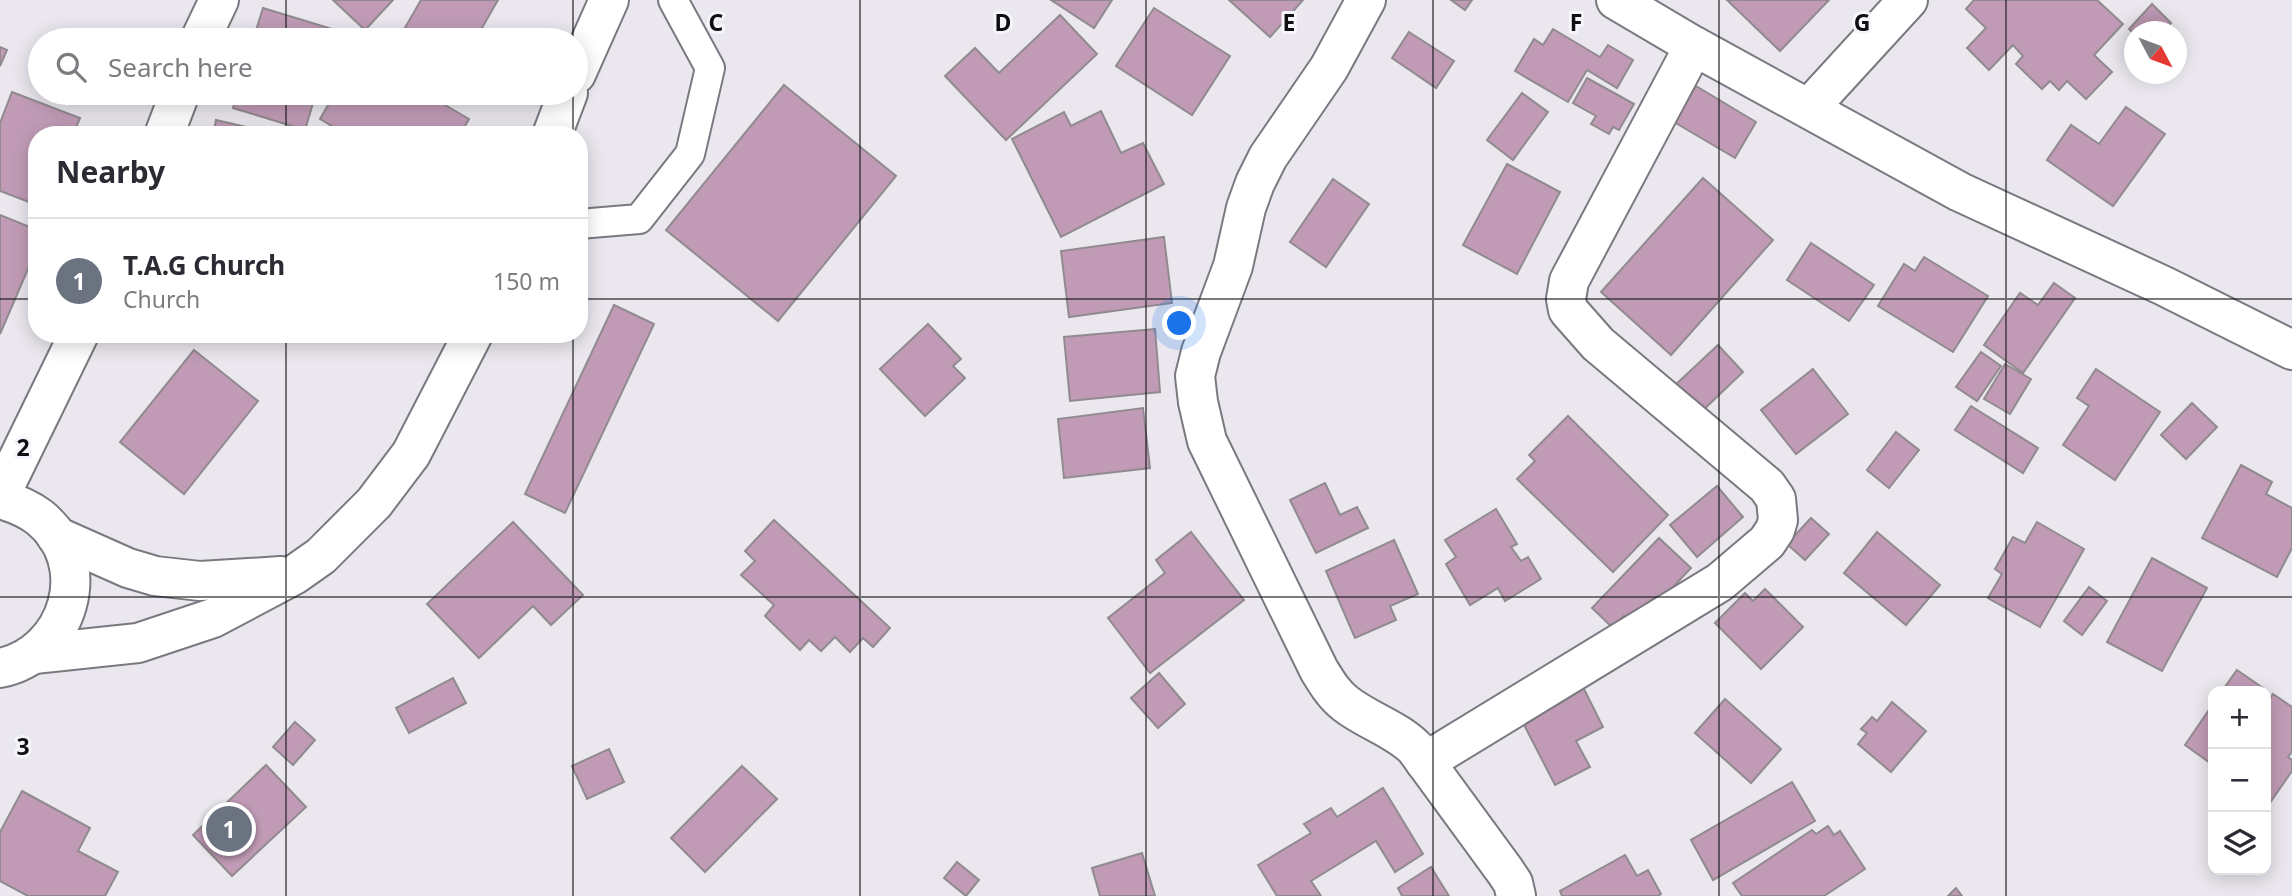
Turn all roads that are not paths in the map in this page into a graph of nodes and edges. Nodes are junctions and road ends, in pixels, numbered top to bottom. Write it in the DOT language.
graph roads {
  1 [pos="219,0"];
  2 [pos="608,0"];
  3 [pos="673,0"];
  4 [pos="1366,0"];
  5 [pos="1616,0"];
  6 [pos="1908,0"];
  7 [pos="206,28"];
  8 [pos="588,46"];
  9 [pos="1694,46"];
  10 [pos="175,105"];
  11 [pos="563,105"];
  12 [pos="1809,108"];
  13 [pos="167,126"];
  14 [pos="555,126"];
  15 [pos="588,223"];
  16 [pos="75,343"];
  17 [pos="468,343"];
  18 [pos="2292,349"];
  19 [pos="0,497"];
  20 [pos="56,536"];
  21 [pos="294,575"];
  22 [pos="12,668"];
  23 [pos="1425,762"];
  24 [pos="1516,896"];
  1 -- 7 [label="street"];
  2 -- 8 [label="street"];
  3 -- 15 [label="lane"];
  4 -- 23 [label="street"];
  5 -- 9 [label="street"];
  6 -- 12 [label="street"];
  9 -- 12 [label="street"];
  9 -- 23 [label="street"];
  10 -- 13 [label="street"];
  11 -- 14 [label="street"];
  12 -- 18 [label="street"];
  16 -- 19 [label="street"];
  17 -- 21 [label="street"];
  19 -- 20 [label="street"];
  20 -- 21 [label="street"];
  20 -- 22 [label="street"];
  21 -- 22 [label="street"];
  23 -- 24 [label="street"];
}
